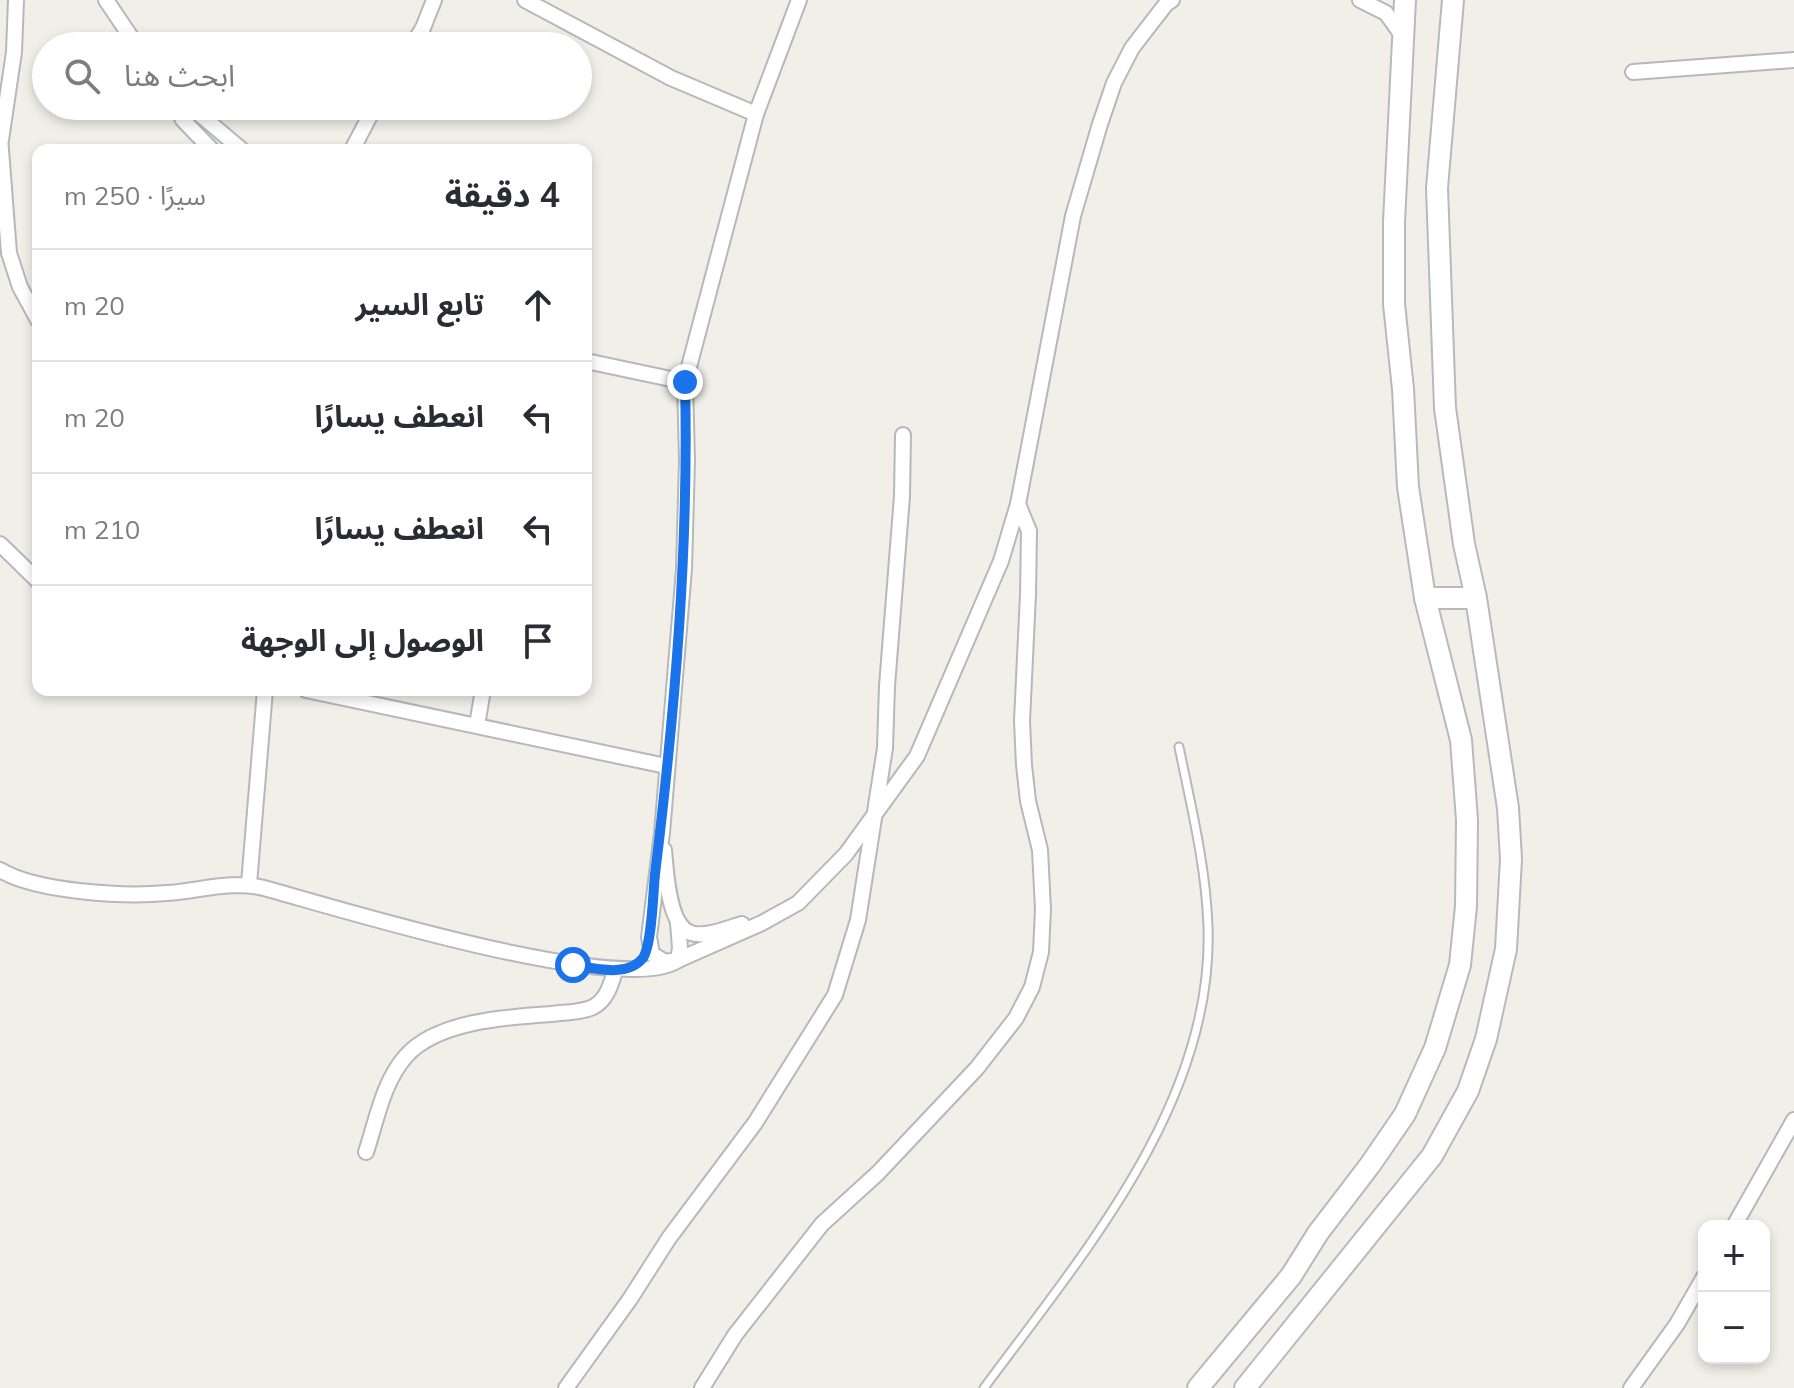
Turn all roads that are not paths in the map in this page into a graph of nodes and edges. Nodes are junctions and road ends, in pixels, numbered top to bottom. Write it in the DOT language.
graph roads {
  1 [pos="16,0"];
  2 [pos="106,0"];
  3 [pos="434,0"];
  4 [pos="525,0"];
  5 [pos="799,0"];
  6 [pos="1172,0"];
  7 [pos="1360,0"];
  8 [pos="1405,0"];
  9 [pos="1453,0"];
  10 [pos="128,32"];
  11 [pos="421,32"];
  12 [pos="585,32"];
  13 [pos="592,36"];
  14 [pos="1405,39"];
  15 [pos="1794,60"];
  16 [pos="1633,72"];
  17 [pos="756,114"];
  18 [pos="183,120"];
  19 [pos="207,120"];
  20 [pos="368,120"];
  21 [pos="1,138"];
  22 [pos="206,144"];
  23 [pos="235,144"];
  24 [pos="355,144"];
  25 [pos="32,309"];
  26 [pos="592,362"];
  27 [pos="685,382"];
  28 [pos="903,435"];
  29 [pos="1018,504"];
  30 [pos="0,544"];
  31 [pos="32,575"];
  32 [pos="1425,598"];
  33 [pos="1476,598"];
  34 [pos="265,696"];
  35 [pos="335,696"];
  36 [pos="482,696"];
  37 [pos="477,725"];
  38 [pos="1179,747"];
  39 [pos="666,766"];
  40 [pos="874,817"];
  41 [pos="662,833"];
  42 [pos="0,870"];
  43 [pos="249,884"];
  44 [pos="798,903"];
  45 [pos="678,923"];
  46 [pos="649,943"];
  47 [pos="678,960"];
  48 [pos="615,971"];
  49 [pos="1794,1120"];
  50 [pos="366,1152"];
  51 [pos="1737,1220"];
  52 [pos="1698,1287"];
  53 [pos="566,1388"];
  54 [pos="702,1388"];
  55 [pos="984,1388"];
  56 [pos="1198,1388"];
  57 [pos="1245,1388"];
  58 [pos="1631,1388"];
  1 -- 21 [label="street"];
  2 -- 10 [label="street"];
  3 -- 11 [label="street"];
  4 -- 12 [label="street"];
  5 -- 17 [label="street"];
  6 -- 29 [label="street"];
  7 -- 14 [label="street"];
  8 -- 14 [label="main road"];
  9 -- 33 [label="main road"];
  13 -- 17 [label="street"];
  14 -- 32 [label="main road"];
  15 -- 16 [label="street"];
  17 -- 27 [label="street"];
  18 -- 22 [label="street"];
  19 -- 23 [label="street"];
  20 -- 24 [label="street"];
  21 -- 25 [label="street"];
  26 -- 27 [label="street"];
  27 -- 39 [label="street"];
  28 -- 40 [label="street"];
  29 -- 40 [label="street"];
  29 -- 54 [label="street"];
  30 -- 31 [label="street"];
  32 -- 33 [label="main road"];
  32 -- 56 [label="main road"];
  33 -- 57 [label="main road"];
  34 -- 43 [label="street"];
  35 -- 37 [label="street"];
  36 -- 37 [label="street"];
  37 -- 39 [label="street"];
  38 -- 55 [label="lane"];
  39 -- 41 [label="street"];
  40 -- 44 [label="street"];
  40 -- 53 [label="street"];
  41 -- 45 [label="street"];
  41 -- 46 [label="street"];
  42 -- 43 [label="street"];
  43 -- 48 [label="street"];
  44 -- 45 [label="street"];
  44 -- 47 [label="street"];
  45 -- 47 [label="street"];
  46 -- 47 [label="street"];
  46 -- 48 [label="street"];
  47 -- 48 [label="street"];
  48 -- 50 [label="street"];
  49 -- 51 [label="street"];
  52 -- 58 [label="street"];
}
